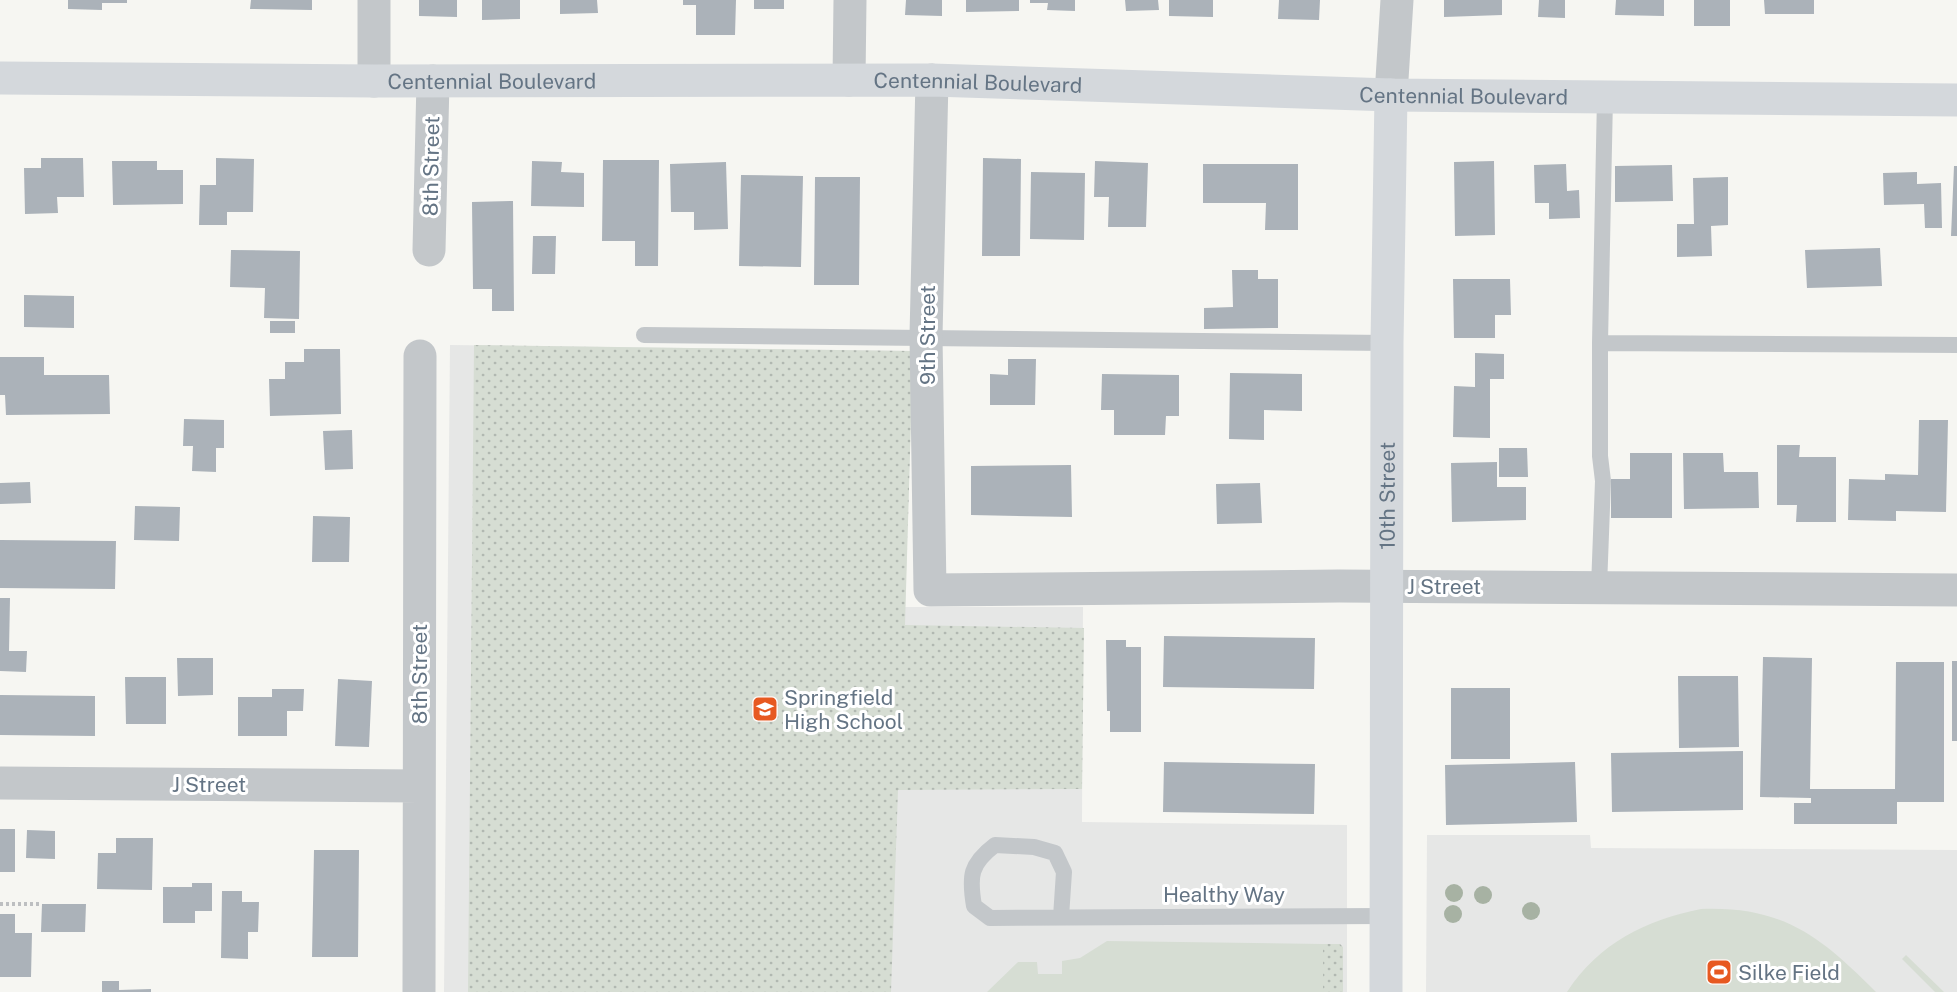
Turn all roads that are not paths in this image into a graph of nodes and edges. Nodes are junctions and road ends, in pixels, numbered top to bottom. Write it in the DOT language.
graph roads {
  1 [pos="374,0"];
  2 [pos="850,0"];
  3 [pos="1396,0"];
  4 [pos="0,78"];
  5 [pos="849,80"];
  6 [pos="932,80"];
  7 [pos="374,81"];
  8 [pos="433,81"];
  9 [pos="1391,95"];
  10 [pos="1605,97"];
  11 [pos="1957,100"];
  12 [pos="429,250"];
  13 [pos="644,335"];
  14 [pos="926,336"];
  15 [pos="1388,343"];
  16 [pos="1600,343"];
  17 [pos="1957,345"];
  18 [pos="420,356"];
  19 [pos="1387,586"];
  20 [pos="1599,587"];
  21 [pos="930,590"];
  22 [pos="1957,590"];
  23 [pos="0,783"];
  24 [pos="419,786"];
  25 [pos="1386,916"];
  26 [pos="1061,917"];
  27 [pos="419,992"];
  28 [pos="1386,992"];
  1 -- 7 [label="street"];
  2 -- 5 [label="street"];
  3 -- 9 [label="street, 10th Street"];
  4 -- 7 [label="main road, Centennial Boulevard"];
  5 -- 6 [label="main road, Centennial Boulevard"];
  5 -- 8 [label="main road, Centennial Boulevard"];
  6 -- 9 [label="main road, Centennial Boulevard"];
  6 -- 14 [label="street, 9th Street"];
  7 -- 8 [label="main road, Centennial Boulevard"];
  8 -- 12 [label="street, 8th Street"];
  9 -- 10 [label="main road, Centennial Boulevard"];
  9 -- 15 [label="main road, 10th Street"];
  10 -- 11 [label="main road, Centennial Boulevard"];
  10 -- 16 [label="lane"];
  13 -- 14 [label="lane"];
  14 -- 15 [label="lane"];
  14 -- 21 [label="street, 9th Street"];
  15 -- 19 [label="main road, 10th Street"];
  16 -- 17 [label="lane"];
  16 -- 20 [label="lane"];
  18 -- 24 [label="street, 8th Street"];
  19 -- 20 [label="street, J Street"];
  19 -- 21 [label="street, J Street"];
  19 -- 25 [label="main road, 10th Street"];
  20 -- 22 [label="street, J Street"];
  23 -- 24 [label="street, J Street"];
  24 -- 27 [label="street, 8th Street"];
  25 -- 26 [label="lane, Healthy Way"];
  25 -- 28 [label="main road, 10th Street"];
  26 -- 26 [label="lane, Healthy Way"];
}
